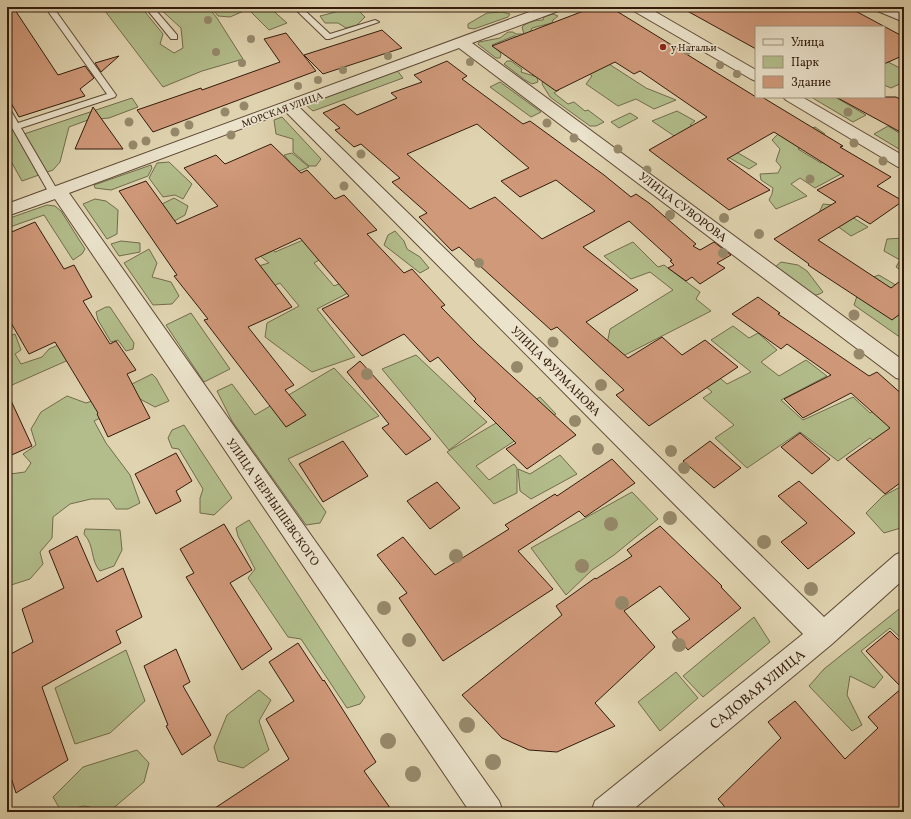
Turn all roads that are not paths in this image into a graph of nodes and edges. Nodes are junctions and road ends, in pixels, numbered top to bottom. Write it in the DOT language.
graph roads {
  1 [pos="49,7"];
  2 [pos="149,7"];
  3 [pos="297,7"];
  4 [pos="556,7"];
  5 [pos="637,7"];
  6 [pos="880,7"];
  7 [pos="904,18"];
  8 [pos="375,22"];
  9 [pos="174,37"];
  10 [pos="462,43"];
  11 [pos="755,75"];
  12 [pos="793,98"];
  13 [pos="289,106"];
  14 [pos="7,111"];
  15 [pos="16,127"];
  16 [pos="904,163"];
  17 [pos="57,192"];
  18 [pos="7,210"];
  19 [pos="904,372"];
  20 [pos="904,563"];
  21 [pos="823,635"];
  22 [pos="488,812"];
  23 [pos="606,812"];
  1 -- 15 [label="lane"];
  2 -- 9 [label="lane"];
  3 -- 8 [label="lane"];
  4 -- 10 [label="street, МОРСКАЯ УЛИЦА"];
  5 -- 11 [label="street"];
  6 -- 7 [label="street"];
  10 -- 13 [label="street, МОРСКАЯ УЛИЦА"];
  10 -- 19 [label="street, УЛИЦА СУВОРОВА"];
  12 -- 16 [label="street"];
  13 -- 17 [label="street, МОРСКАЯ УЛИЦА"];
  13 -- 21 [label="street, УЛИЦА ФУРМАНОВА"];
  14 -- 15 [label="lane"];
  15 -- 17 [label="lane"];
  17 -- 18 [label="street, МОРСКАЯ УЛИЦА"];
  17 -- 22 [label="street, УЛИЦА ЧЕРНЫШЕВСКОГО"];
  20 -- 21 [label="street, САДОВАЯ УЛИЦА"];
  21 -- 23 [label="street, САДОВАЯ УЛИЦА"];
}
